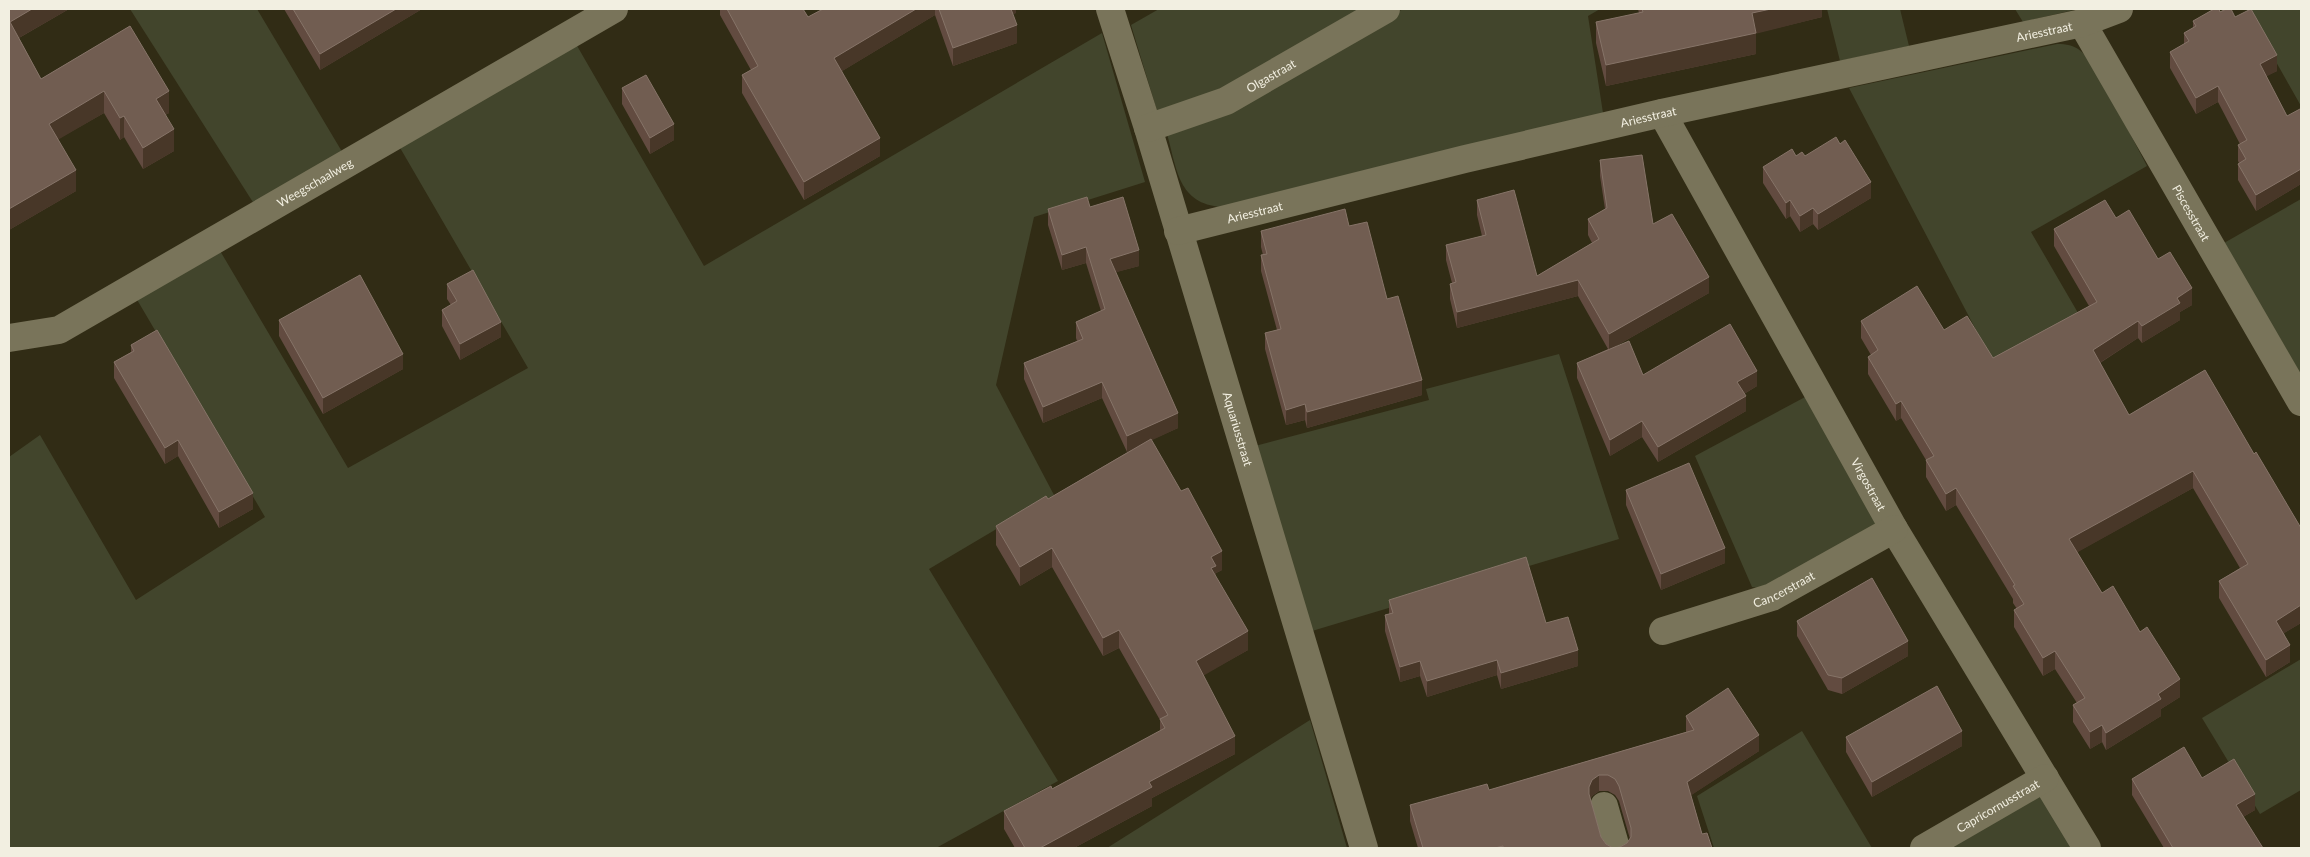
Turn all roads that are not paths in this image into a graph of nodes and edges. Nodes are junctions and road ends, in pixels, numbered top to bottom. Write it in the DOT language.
graph roads {
  1 [pos="614,9"];
  2 [pos="1110,9"];
  3 [pos="1386,9"];
  4 [pos="2119,9"];
  5 [pos="2082,23"];
  6 [pos="1662,113"];
  7 [pos="1148,128"];
  8 [pos="1178,231"];
  9 [pos="9,338"];
  10 [pos="2301,402"];
  11 [pos="1894,529"];
  12 [pos="1663,631"];
  13 [pos="2045,778"];
  14 [pos="1604,806"];
  15 [pos="1364,848"];
  16 [pos="1616,848"];
  17 [pos="1924,848"];
  18 [pos="2088,848"];
  1 -- 9 [label="street, Weegschaalweg"];
  2 -- 7 [label="street, Aquariusstraat"];
  3 -- 7 [label="street, Olgastraat"];
  4 -- 5 [label="street, Ariesstraat"];
  5 -- 6 [label="street, Ariesstraat"];
  5 -- 10 [label="street, Piscesstraat"];
  6 -- 8 [label="street, Ariesstraat"];
  6 -- 11 [label="street, Virgostraat"];
  7 -- 8 [label="street, Aquariusstraat"];
  8 -- 15 [label="street, Aquariusstraat"];
  11 -- 12 [label="street, Cancerstraat"];
  11 -- 13 [label="street, Virgostraat"];
  13 -- 17 [label="street, Capricornusstraat"];
  13 -- 18 [label="street, Virgostraat"];
  14 -- 16 [label="street"];
}
